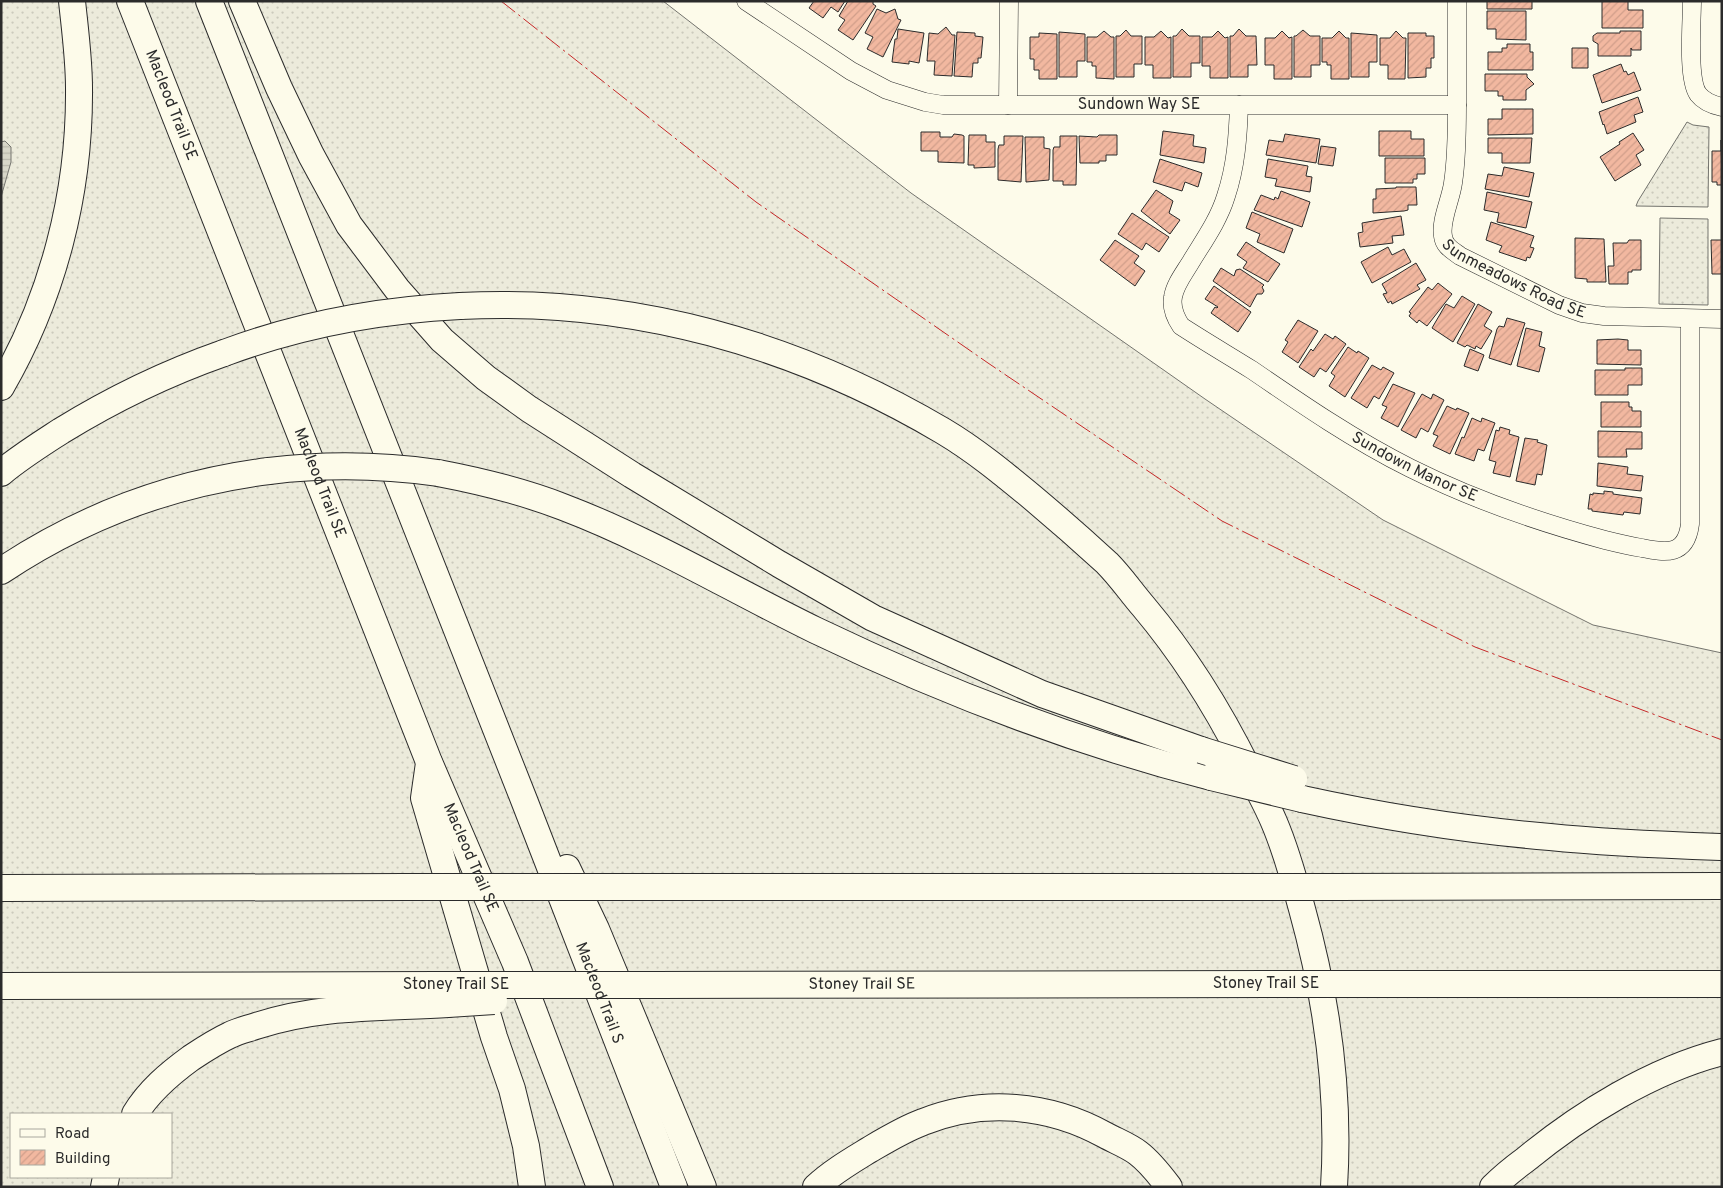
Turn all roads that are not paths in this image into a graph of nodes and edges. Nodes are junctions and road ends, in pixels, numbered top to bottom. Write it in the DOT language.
graph roads {
  1 [pos="72,1"];
  2 [pos="130,1"];
  3 [pos="209,1"];
  4 [pos="242,1"];
  5 [pos="746,1"];
  6 [pos="1009,1"];
  7 [pos="1457,1"];
  8 [pos="1692,1"];
  9 [pos="1239,105"];
  10 [pos="1457,105"];
  11 [pos="1008,106"];
  12 [pos="1722,106"];
  13 [pos="1722,319"];
  14 [pos="1690,320"];
  15 [pos="1,387"];
  16 [pos="1,473"];
  17 [pos="1,571"];
  18 [pos="429,762"];
  19 [pos="1298,789"];
  20 [pos="524,800"];
  21 [pos="1722,847"];
  22 [pos="1722,886"];
  23 [pos="1,888"];
  24 [pos="1722,984"];
  25 [pos="1,986"];
  26 [pos="444,994"];
  27 [pos="1722,1052"];
  28 [pos="136,1113"];
  29 [pos="532,1187"];
  30 [pos="600,1187"];
  31 [pos="674,1187"];
  32 [pos="703,1187"];
  33 [pos="816,1187"];
  34 [pos="1169,1187"];
  35 [pos="1334,1187"];
  36 [pos="1493,1187"];
  1 -- 15 [label="highway"];
  2 -- 18 [label="highway, Macleod Trail SE"];
  3 -- 20 [label="highway"];
  4 -- 19 [label="highway, bridge"];
  5 -- 11 [label="street, Sundown Way SE"];
  6 -- 11 [label="street"];
  7 -- 10 [label="street"];
  8 -- 12 [label="street"];
  9 -- 10 [label="street, Sundown Way SE"];
  9 -- 11 [label="street, Sundown Way SE"];
  9 -- 14 [label="street, Sundown Manor SE"];
  10 -- 14 [label="street, Sunmeadows Road SE"];
  13 -- 14 [label="street, Sunmeadows Road SE"];
  16 -- 35 [label="highway, bridge"];
  17 -- 19 [label="highway, bridge"];
  18 -- 29 [label="highway"];
  18 -- 30 [label="highway, Macleod Trail SE"];
  19 -- 21 [label="highway"];
  20 -- 31 [label="highway, Macleod Trail S"];
  20 -- 32 [label="highway"];
  22 -- 23 [label="highway, bridge"];
  24 -- 26 [label="highway, Stoney Trail SE, bridge"];
  25 -- 26 [label="highway, Stoney Trail SE"];
  26 -- 28 [label="highway"];
  27 -- 36 [label="highway"];
  33 -- 34 [label="highway"];
}
